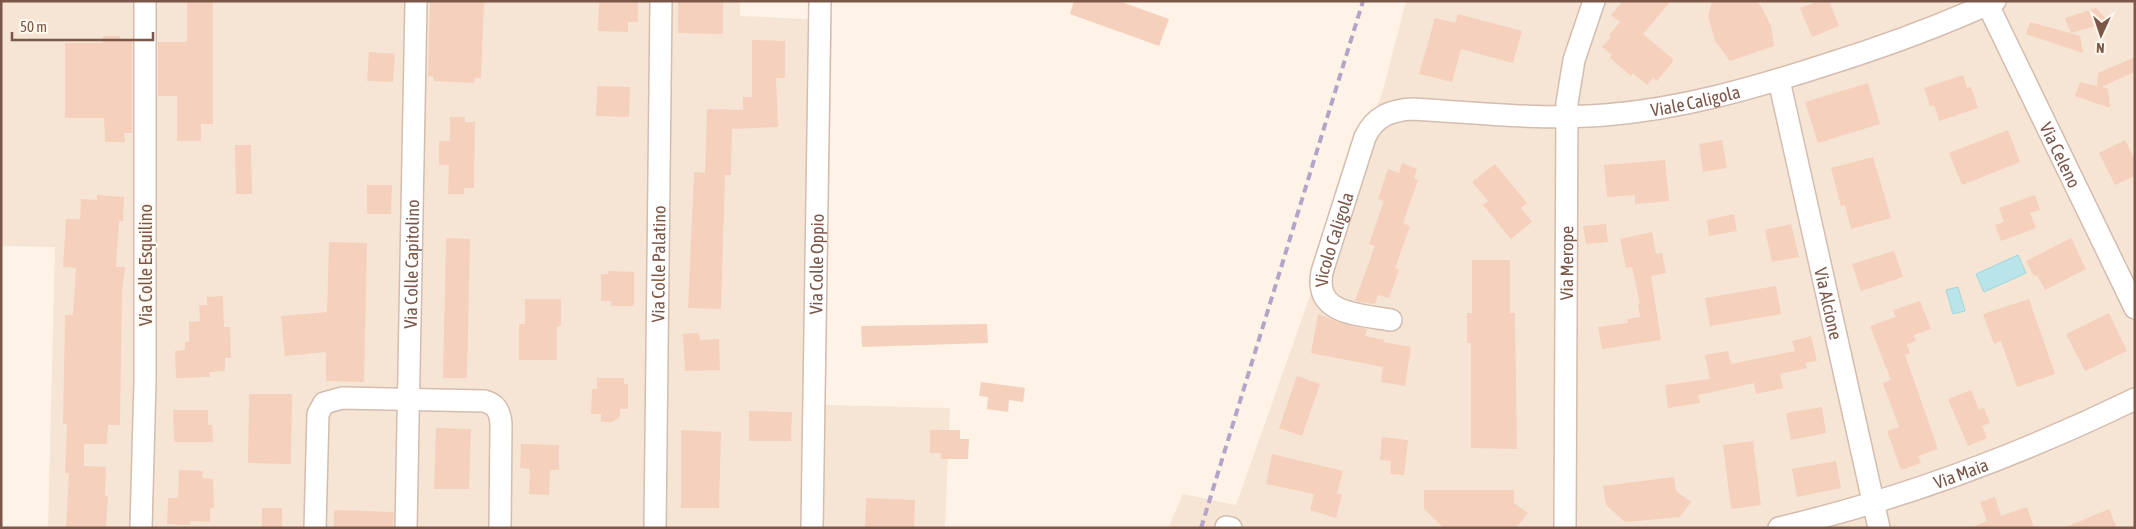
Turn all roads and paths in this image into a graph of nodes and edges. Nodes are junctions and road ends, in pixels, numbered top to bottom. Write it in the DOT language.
graph roads {
  1 [pos="145,1"];
  2 [pos="416,1"];
  3 [pos="661,1"];
  4 [pos="820,1"];
  5 [pos="1594,1"];
  6 [pos="1989,2"];
  7 [pos="1949,11"];
  8 [pos="1779,80"];
  9 [pos="1382,116"];
  10 [pos="1567,117"];
  11 [pos="2135,308"];
  12 [pos="1391,320"];
  13 [pos="2135,399"];
  14 [pos="409,400"];
  15 [pos="1873,503"];
  16 [pos="141,528"];
  17 [pos="315,528"];
  18 [pos="406,528"];
  19 [pos="500,528"];
  20 [pos="655,528"];
  21 [pos="812,528"];
  22 [pos="1565,528"];
  23 [pos="1779,528"];
  24 [pos="1879,528"];
  1 -- 16 [label="street, Via Colle Esquilino"];
  2 -- 14 [label="street, Via Colle Capitolino"];
  3 -- 20 [label="street, Via Colle Palatino"];
  4 -- 21 [label="street, Via Colle Oppio"];
  5 -- 10 [label="street, Via Merope"];
  6 -- 7 [label="street, Viale Caligola"];
  6 -- 11 [label="street, Via Celeno"];
  7 -- 8 [label="street, Viale Caligola"];
  8 -- 10 [label="street, Viale Caligola"];
  8 -- 15 [label="street, Via Alcione"];
  9 -- 10 [label="street, Viale Caligola"];
  9 -- 12 [label="street, Vicolo Caligola"];
  10 -- 22 [label="street, Via Merope"];
  13 -- 15 [label="street, Via Maia"];
  14 -- 17 [label="street"];
  14 -- 18 [label="street, Via Colle Capitolino"];
  14 -- 19 [label="street"];
  15 -- 23 [label="street, Via Maia"];
  15 -- 24 [label="street, Via Alcione"];
}
